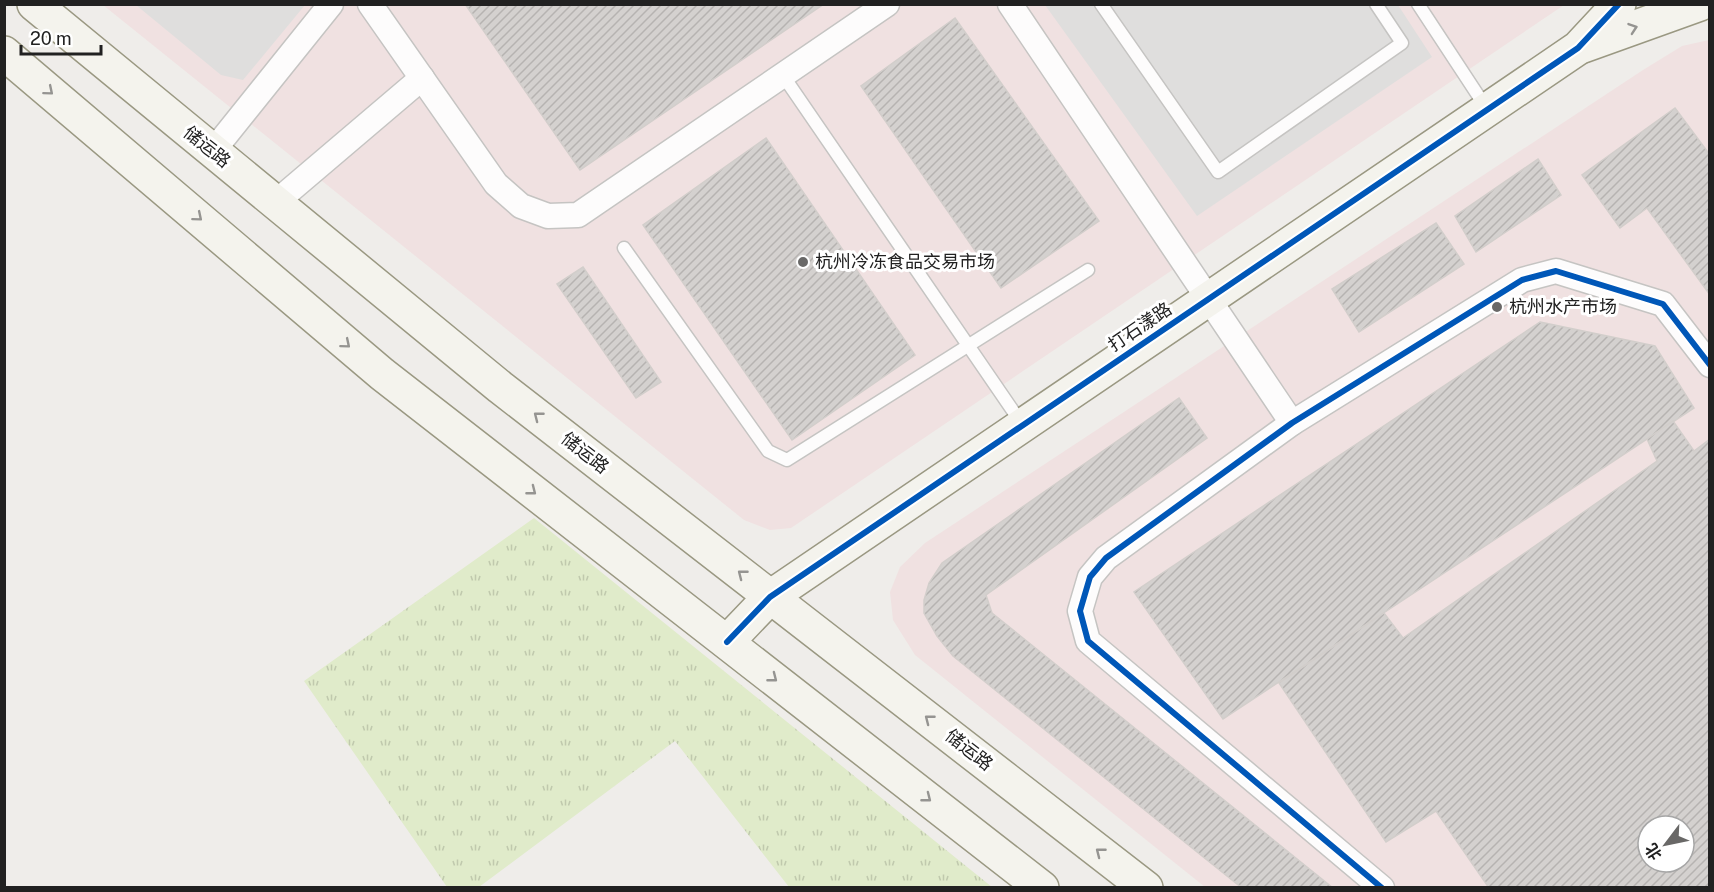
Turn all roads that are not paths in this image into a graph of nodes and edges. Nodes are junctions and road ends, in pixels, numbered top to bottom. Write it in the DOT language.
graph roads {
  1 [pos="34,4"];
  2 [pos="331,4"];
  3 [pos="370,4"];
  4 [pos="887,4"];
  5 [pos="1010,4"];
  6 [pos="1101,4"];
  7 [pos="1376,4"];
  8 [pos="1418,4"];
  9 [pos="1619,4"];
  10 [pos="1700,4"];
  11 [pos="1578,48"];
  12 [pos="4,53"];
  13 [pos="782,74"];
  14 [pos="422,78"];
  15 [pos="1487,109"];
  16 [pos="213,151"];
  17 [pos="276,203"];
  18 [pos="624,248"];
  19 [pos="1088,270"];
  20 [pos="1209,298"];
  21 [pos="968,345"];
  22 [pos="1710,365"];
  23 [pos="1292,423"];
  24 [pos="1023,425"];
  25 [pos="771,597"];
  26 [pos="727,642"];
  27 [pos="1042,888"];
  28 [pos="1146,888"];
  29 [pos="1382,888"];
  1 -- 16 [label="main road, 储运路"];
  2 -- 16 [label="street"];
  3 -- 14 [label="street"];
  4 -- 13 [label="street"];
  5 -- 20 [label="street"];
  6 -- 7 [label="lane"];
  8 -- 15 [label="lane"];
  9 -- 11 [label="main road"];
  11 -- 10 [label="main road, one-way"];
  11 -- 15 [label="main road, 打石漾路"];
  12 -- 26 [label="main road, one-way"];
  13 -- 14 [label="street"];
  13 -- 21 [label="lane"];
  14 -- 17 [label="street"];
  15 -- 20 [label="main road, 打石漾路"];
  16 -- 17 [label="main road, 储运路"];
  25 -- 17 [label="main road, 储运路, one-way"];
  18 -- 21 [label="lane"];
  19 -- 21 [label="lane"];
  20 -- 23 [label="street"];
  20 -- 24 [label="main road, 打石漾路"];
  21 -- 24 [label="lane"];
  22 -- 23 [label="street"];
  23 -- 29 [label="street"];
  24 -- 25 [label="main road, 打石漾路"];
  25 -- 26 [label="main road, 打石漾路"];
  28 -- 25 [label="main road, 储运路, one-way"];
  26 -- 27 [label="main road, one-way"];
}
